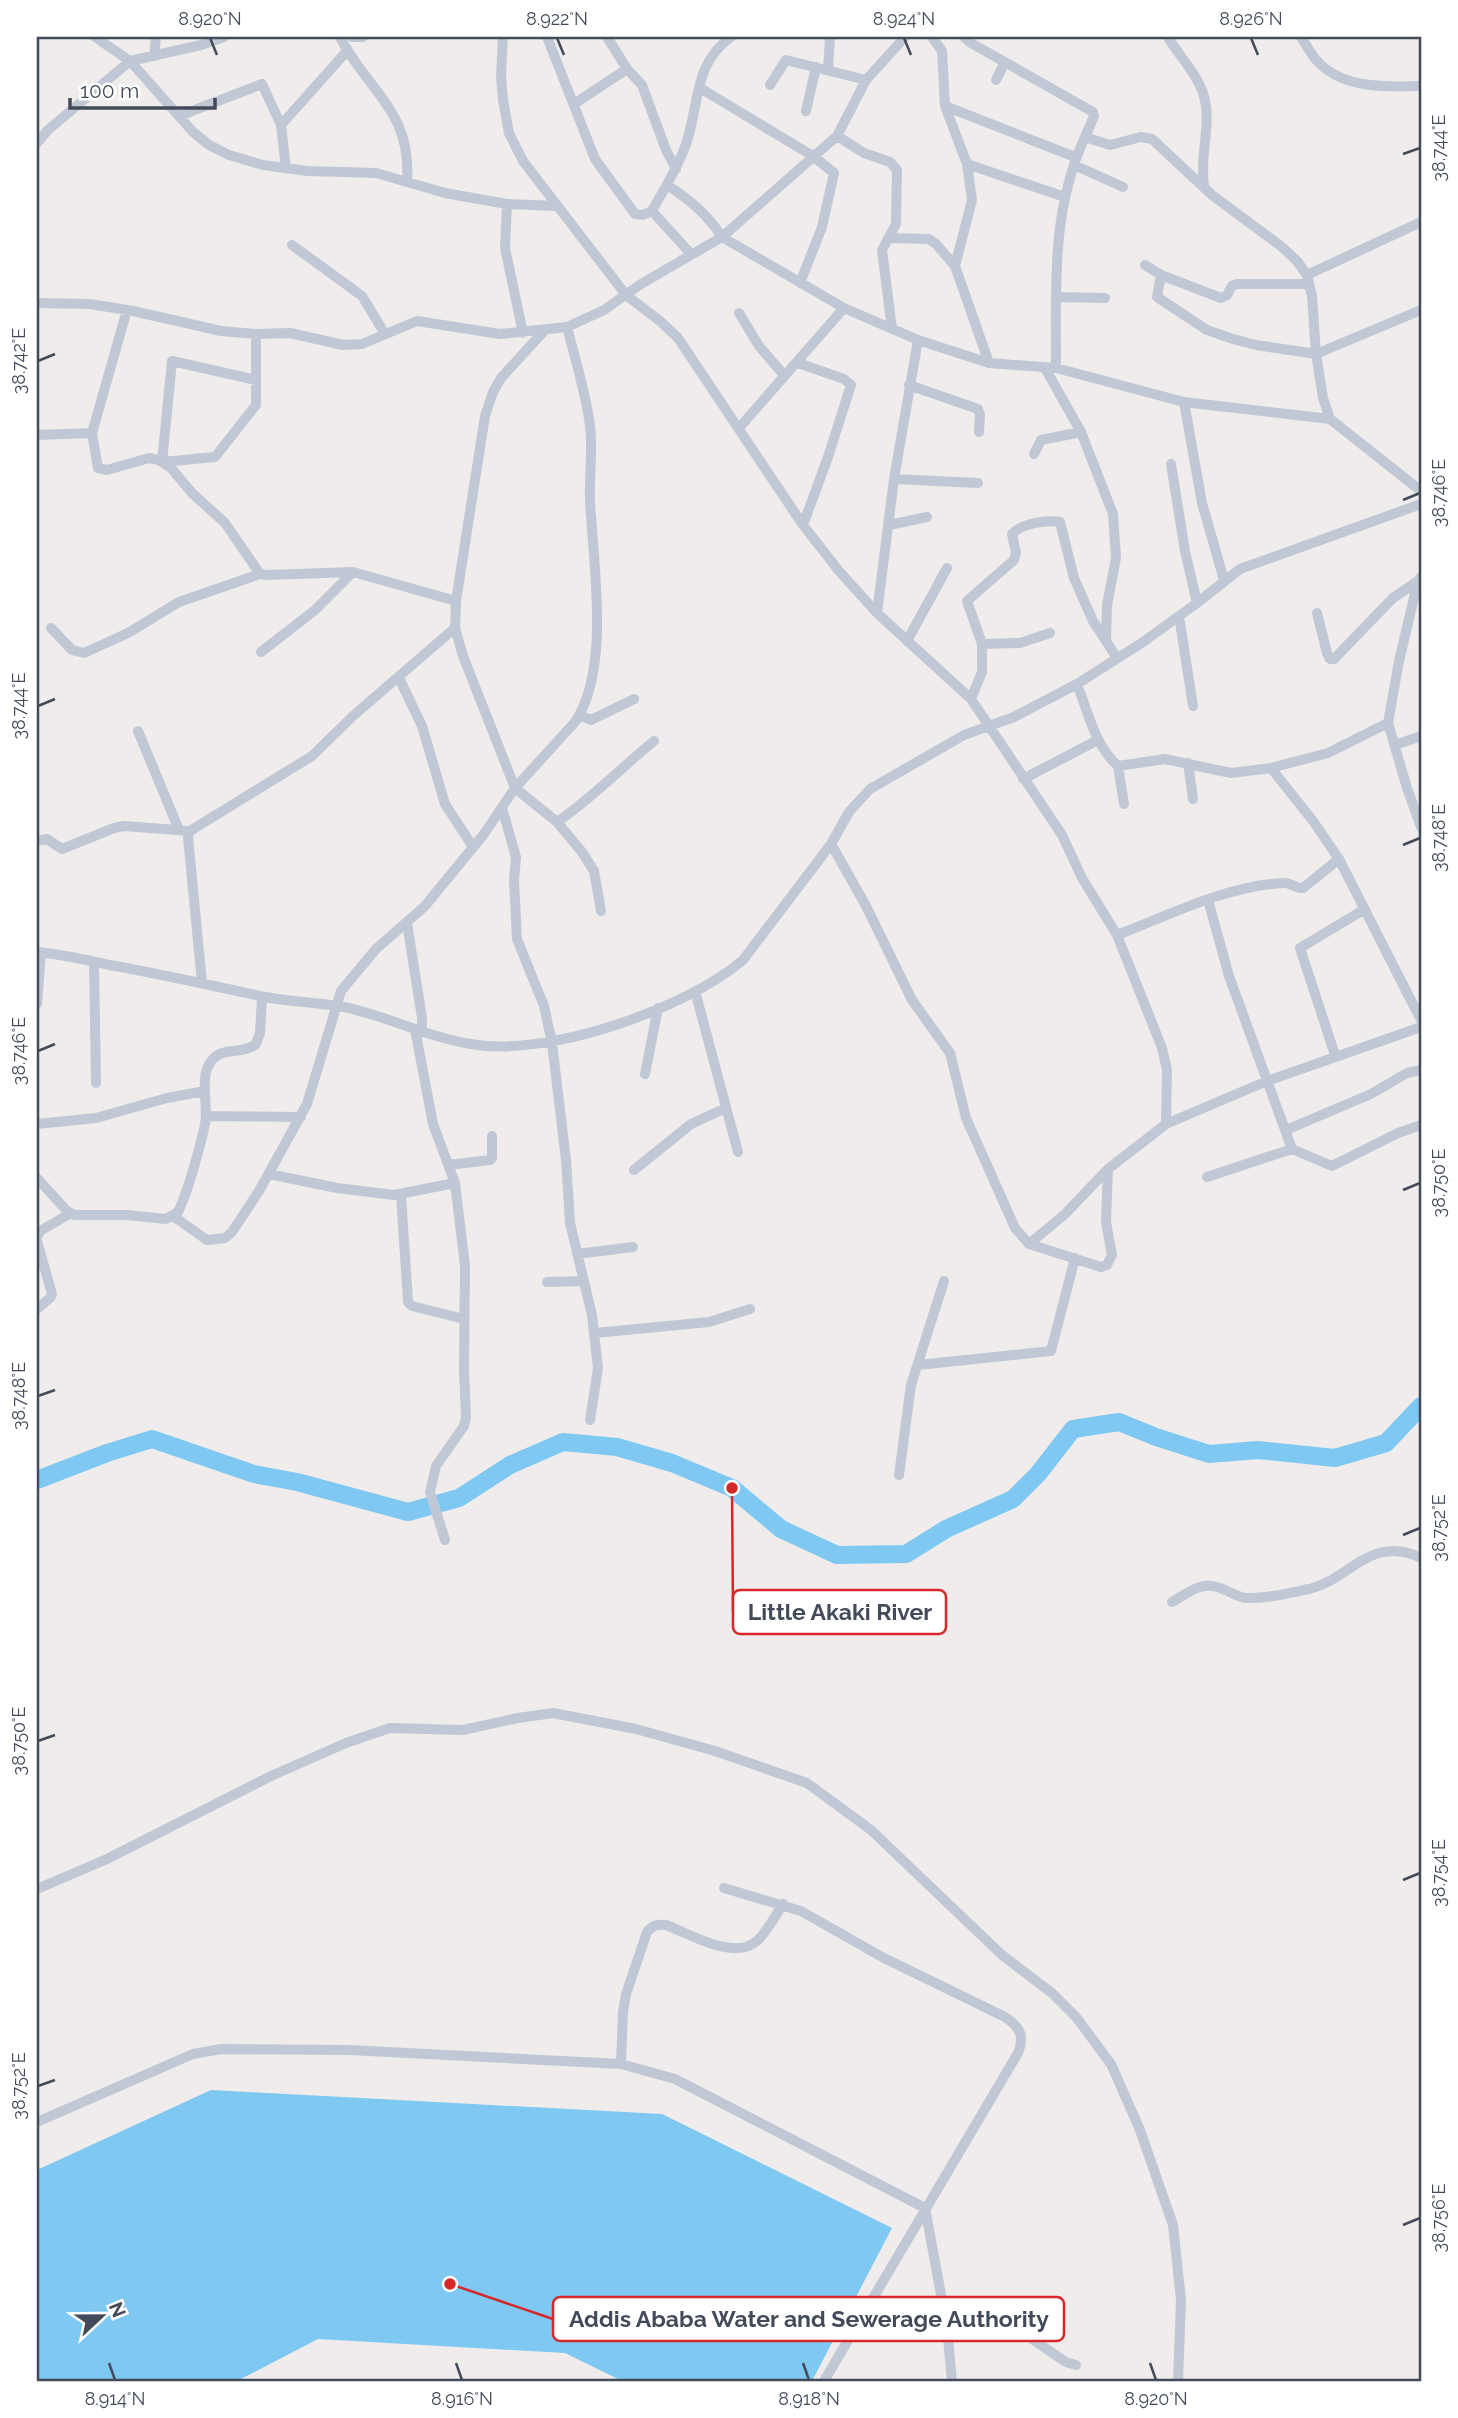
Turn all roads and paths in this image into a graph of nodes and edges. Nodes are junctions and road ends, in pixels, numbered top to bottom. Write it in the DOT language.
graph roads {
  1 [pos="95,37"];
  2 [pos="156,37"];
  3 [pos="224,37"];
  4 [pos="340,37"];
  5 [pos="352,37"];
  6 [pos="363,37"];
  7 [pos="503,37"];
  8 [pos="547,37"];
  9 [pos="607,37"];
  10 [pos="731,37"];
  11 [pos="830,37"];
  12 [pos="905,37"];
  13 [pos="932,37"];
  14 [pos="964,37"];
  15 [pos="1168,37"];
  16 [pos="1301,37"];
  17 [pos="716,42"];
  18 [pos="347,51"];
  19 [pos="154,56"];
  20 [pos="130,61"];
  21 [pos="1005,62"];
  22 [pos="816,67"];
  23 [pos="627,69"];
  24 [pos="828,70"];
  25 [pos="866,80"];
  26 [pos="996,80"];
  27 [pos="769,85"];
  28 [pos="1421,86"];
  29 [pos="700,88"];
  30 [pos="574,104"];
  31 [pos="945,106"];
  32 [pos="806,111"];
  33 [pos="179,116"];
  34 [pos="281,125"];
  35 [pos="837,136"];
  36 [pos="1085,137"];
  37 [pos="37,143"];
  38 [pos="813,156"];
  39 [pos="1074,161"];
  40 [pos="967,164"];
  41 [pos="286,168"];
  42 [pos="676,169"];
  43 [pos="407,182"];
  44 [pos="667,185"];
  45 [pos="1204,186"];
  46 [pos="1123,187"];
  47 [pos="1065,197"];
  48 [pos="507,204"];
  49 [pos="556,206"];
  50 [pos="652,211"];
  51 [pos="1421,222"];
  52 [pos="722,237"];
  53 [pos="888,237"];
  54 [pos="292,245"];
  55 [pos="691,254"];
  56 [pos="1145,265"];
  57 [pos="955,266"];
  58 [pos="1161,275"];
  59 [pos="1308,280"];
  60 [pos="800,283"];
  61 [pos="626,295"];
  62 [pos="1056,297"];
  63 [pos="1105,298"];
  64 [pos="37,303"];
  65 [pos="844,308"];
  66 [pos="127,310"];
  67 [pos="1421,310"];
  68 [pos="739,313"];
  69 [pos="567,327"];
  70 [pos="892,329"];
  71 [pos="544,331"];
  72 [pos="523,333"];
  73 [pos="256,334"];
  74 [pos="385,334"];
  75 [pos="918,340"];
  76 [pos="1316,354"];
  77 [pos="798,363"];
  78 [pos="989,363"];
  79 [pos="1045,368"];
  80 [pos="1056,368"];
  81 [pos="785,375"];
  82 [pos="256,380"];
  83 [pos="909,385"];
  84 [pos="1184,402"];
  85 [pos="1330,419"];
  86 [pos="739,428"];
  87 [pos="979,432"];
  88 [pos="1081,432"];
  89 [pos="92,433"];
  90 [pos="37,435"];
  91 [pos="1034,454"];
  92 [pos="162,462"];
  93 [pos="1171,464"];
  94 [pos="894,479"];
  95 [pos="978,483"];
  96 [pos="1421,491"];
  97 [pos="1421,504"];
  98 [pos="927,517"];
  99 [pos="803,524"];
  100 [pos="890,525"];
  101 [pos="947,568"];
  102 [pos="354,572"];
  103 [pos="260,574"];
  104 [pos="1420,579"];
  105 [pos="1224,580"];
  106 [pos="456,601"];
  107 [pos="1197,603"];
  108 [pos="877,613"];
  109 [pos="1317,614"];
  110 [pos="1179,616"];
  111 [pos="51,628"];
  112 [pos="455,628"];
  113 [pos="1050,633"];
  114 [pos="1106,639"];
  115 [pos="907,641"];
  116 [pos="982,644"];
  117 [pos="261,653"];
  118 [pos="1117,658"];
  119 [pos="399,678"];
  120 [pos="1077,684"];
  121 [pos="634,699"];
  122 [pos="971,699"];
  123 [pos="1193,706"];
  124 [pos="580,715"];
  125 [pos="1388,723"];
  126 [pos="988,726"];
  127 [pos="138,731"];
  128 [pos="1421,736"];
  129 [pos="1098,740"];
  130 [pos="654,741"];
  131 [pos="1395,745"];
  132 [pos="1188,763"];
  133 [pos="1118,766"];
  134 [pos="1271,768"];
  135 [pos="1023,779"];
  136 [pos="515,788"];
  137 [pos="1193,799"];
  138 [pos="1124,804"];
  139 [pos="502,808"];
  140 [pos="557,822"];
  141 [pos="1421,827"];
  142 [pos="185,830"];
  143 [pos="37,841"];
  144 [pos="831,844"];
  145 [pos="473,847"];
  146 [pos="1339,859"];
  147 [pos="1208,900"];
  148 [pos="1365,909"];
  149 [pos="601,911"];
  150 [pos="407,923"];
  151 [pos="1117,935"];
  152 [pos="39,952"];
  153 [pos="94,962"];
  154 [pos="202,983"];
  155 [pos="695,991"];
  156 [pos="262,997"];
  157 [pos="37,1004"];
  158 [pos="338,1006"];
  159 [pos="658,1008"];
  160 [pos="1421,1020"];
  161 [pos="1421,1027"];
  162 [pos="419,1030"];
  163 [pos="552,1043"];
  164 [pos="1335,1055"];
  165 [pos="1421,1070"];
  166 [pos="645,1074"];
  167 [pos="1267,1081"];
  168 [pos="96,1083"];
  169 [pos="205,1091"];
  170 [pos="726,1108"];
  171 [pos="206,1116"];
  172 [pos="301,1117"];
  173 [pos="37,1124"];
  174 [pos="1166,1124"];
  175 [pos="1421,1125"];
  176 [pos="1286,1130"];
  177 [pos="492,1136"];
  178 [pos="1292,1149"];
  179 [pos="738,1153"];
  180 [pos="448,1165"];
  181 [pos="1108,1169"];
  182 [pos="634,1170"];
  183 [pos="269,1174"];
  184 [pos="1207,1177"];
  185 [pos="38,1183"];
  186 [pos="455,1184"];
  187 [pos="401,1195"];
  188 [pos="71,1213"];
  189 [pos="173,1216"];
  190 [pos="37,1239"];
  191 [pos="1029,1244"];
  192 [pos="633,1247"];
  193 [pos="577,1254"];
  194 [pos="1075,1258"];
  195 [pos="583,1281"];
  196 [pos="944,1281"];
  197 [pos="547,1282"];
  198 [pos="37,1309"];
  199 [pos="750,1309"];
  200 [pos="464,1319"];
  201 [pos="594,1333"];
  202 [pos="918,1365"];
  203 [pos="590,1420"];
  204 [pos="899,1475"];
  205 [pos="444,1537"];
  206 [pos="1421,1558"];
  207 [pos="1172,1602"];
  208 [pos="724,1888"];
  209 [pos="37,1889"];
  210 [pos="783,1904"];
  211 [pos="621,2064"];
  212 [pos="37,2122"];
  213 [pos="925,2208"];
  214 [pos="947,2327"];
  215 [pos="1076,2365"];
  216 [pos="824,2381"];
  217 [pos="952,2381"];
  218 [pos="1178,2381"];
  1 -- 20 [label="street"];
  2 -- 19 [label="street"];
  3 -- 19 [label="street"];
  4 -- 18 [label="street"];
  5 -- 6 [label="street"];
  7 -- 49 [label="street"];
  8 -- 30 [label="street"];
  9 -- 23 [label="street"];
  10 -- 17 [label="street"];
  11 -- 24 [label="street"];
  12 -- 25 [label="street"];
  13 -- 31 [label="street"];
  14 -- 21 [label="street"];
  15 -- 45 [label="street"];
  16 -- 28 [label="street"];
  17 -- 29 [label="street"];
  18 -- 34 [label="street"];
  18 -- 43 [label="street"];
  19 -- 20 [label="street"];
  20 -- 33 [label="street"];
  20 -- 37 [label="street"];
  21 -- 26 [label="street"];
  21 -- 36 [label="street"];
  22 -- 24 [label="street"];
  22 -- 27 [label="street"];
  22 -- 32 [label="street"];
  23 -- 30 [label="street"];
  23 -- 42 [label="street"];
  24 -- 25 [label="street"];
  25 -- 35 [label="street"];
  29 -- 38 [label="street"];
  29 -- 42 [label="street"];
  30 -- 50 [label="street"];
  31 -- 39 [label="street"];
  31 -- 40 [label="street"];
  33 -- 34 [label="street"];
  33 -- 41 [label="street"];
  34 -- 41 [label="street"];
  35 -- 38 [label="street"];
  35 -- 53 [label="street"];
  36 -- 39 [label="street"];
  36 -- 45 [label="street"];
  38 -- 52 [label="street"];
  38 -- 60 [label="street"];
  39 -- 46 [label="street"];
  39 -- 47 [label="street"];
  40 -- 47 [label="street"];
  40 -- 57 [label="street"];
  41 -- 43 [label="street"];
  42 -- 44 [label="street"];
  43 -- 48 [label="street"];
  44 -- 50 [label="street"];
  44 -- 52 [label="street"];
  45 -- 59 [label="street"];
  47 -- 62 [label="street"];
  48 -- 49 [label="street"];
  48 -- 72 [label="street"];
  49 -- 61 [label="street"];
  50 -- 55 [label="street"];
  51 -- 59 [label="street"];
  52 -- 55 [label="street"];
  52 -- 60 [label="street"];
  53 -- 57 [label="street"];
  53 -- 70 [label="street"];
  54 -- 74 [label="street"];
  55 -- 61 [label="street"];
  56 -- 58 [label="street"];
  57 -- 78 [label="street"];
  58 -- 59 [label="street"];
  58 -- 76 [label="street"];
  59 -- 76 [label="street"];
  60 -- 65 [label="street"];
  61 -- 69 [label="street"];
  61 -- 86 [label="street"];
  62 -- 63 [label="street"];
  62 -- 80 [label="street"];
  64 -- 66 [label="street"];
  65 -- 70 [label="street"];
  65 -- 77 [label="street"];
  66 -- 73 [label="street"];
  66 -- 89 [label="street"];
  67 -- 76 [label="street"];
  68 -- 81 [label="street"];
  69 -- 71 [label="street"];
  69 -- 124 [label="street"];
  70 -- 75 [label="street"];
  71 -- 72 [label="street"];
  71 -- 106 [label="street"];
  72 -- 74 [label="street"];
  73 -- 74 [label="street"];
  73 -- 82 [label="street"];
  75 -- 78 [label="street"];
  75 -- 83 [label="street"];
  76 -- 85 [label="street"];
  77 -- 81 [label="street"];
  77 -- 99 [label="street"];
  78 -- 79 [label="street"];
  79 -- 80 [label="street"];
  79 -- 88 [label="street"];
  80 -- 84 [label="street"];
  81 -- 86 [label="street"];
  82 -- 92 [label="street"];
  82 -- 92 [label="street"];
  83 -- 87 [label="street"];
  83 -- 94 [label="street"];
  84 -- 85 [label="street"];
  84 -- 105 [label="street"];
  85 -- 96 [label="street"];
  86 -- 99 [label="street"];
  88 -- 91 [label="street"];
  88 -- 114 [label="street"];
  89 -- 90 [label="street"];
  89 -- 92 [label="street"];
  92 -- 103 [label="street"];
  93 -- 107 [label="street"];
  94 -- 95 [label="street"];
  94 -- 100 [label="street"];
  97 -- 105 [label="street"];
  98 -- 100 [label="street"];
  99 -- 108 [label="street"];
  100 -- 108 [label="street"];
  101 -- 115 [label="street"];
  102 -- 103 [label="street"];
  102 -- 106 [label="street"];
  102 -- 117 [label="street"];
  103 -- 111 [label="street"];
  104 -- 109 [label="street"];
  104 -- 125 [label="street"];
  105 -- 107 [label="street"];
  106 -- 112 [label="street"];
  107 -- 110 [label="street"];
  108 -- 115 [label="street"];
  110 -- 118 [label="street"];
  110 -- 123 [label="street"];
  112 -- 119 [label="street"];
  112 -- 136 [label="street"];
  113 -- 116 [label="street"];
  114 -- 116 [label="street"];
  114 -- 118 [label="street"];
  115 -- 122 [label="street"];
  116 -- 122 [label="street"];
  118 -- 120 [label="street"];
  119 -- 142 [label="street"];
  119 -- 145 [label="street"];
  120 -- 126 [label="street"];
  120 -- 129 [label="street"];
  121 -- 124 [label="street"];
  122 -- 126 [label="street"];
  124 -- 136 [label="street"];
  125 -- 131 [label="street"];
  125 -- 134 [label="street"];
  126 -- 135 [label="street"];
  126 -- 144 [label="street"];
  127 -- 142 [label="street"];
  128 -- 131 [label="street"];
  129 -- 133 [label="street"];
  129 -- 135 [label="street"];
  130 -- 140 [label="street"];
  131 -- 141 [label="street"];
  132 -- 133 [label="street"];
  132 -- 134 [label="street"];
  132 -- 137 [label="street"];
  133 -- 138 [label="street"];
  134 -- 146 [label="street"];
  135 -- 151 [label="street"];
  136 -- 139 [label="street"];
  136 -- 140 [label="street"];
  139 -- 145 [label="street"];
  139 -- 163 [label="street"];
  140 -- 149 [label="street"];
  142 -- 143 [label="street"];
  142 -- 154 [label="street"];
  144 -- 155 [label="street"];
  144 -- 191 [label="street"];
  145 -- 150 [label="street"];
  146 -- 147 [label="street"];
  146 -- 148 [label="street"];
  147 -- 151 [label="street"];
  147 -- 167 [label="street"];
  148 -- 160 [label="street"];
  148 -- 164 [label="street"];
  150 -- 158 [label="street"];
  150 -- 162 [label="street"];
  151 -- 174 [label="street"];
  152 -- 153 [label="street"];
  152 -- 157 [label="street"];
  153 -- 154 [label="street"];
  153 -- 168 [label="street"];
  154 -- 156 [label="street"];
  155 -- 159 [label="street"];
  155 -- 170 [label="street"];
  156 -- 158 [label="street"];
  156 -- 169 [label="street"];
  158 -- 162 [label="street"];
  158 -- 172 [label="street"];
  159 -- 163 [label="street"];
  159 -- 166 [label="street"];
  161 -- 164 [label="street"];
  162 -- 163 [label="street"];
  162 -- 180 [label="street"];
  163 -- 193 [label="street"];
  164 -- 167 [label="street"];
  165 -- 176 [label="street"];
  167 -- 174 [label="street"];
  167 -- 176 [label="street"];
  169 -- 171 [label="street"];
  169 -- 173 [label="street"];
  170 -- 179 [label="street"];
  170 -- 182 [label="street"];
  171 -- 172 [label="street"];
  171 -- 189 [label="street"];
  172 -- 183 [label="street"];
  174 -- 181 [label="street"];
  175 -- 178 [label="street"];
  176 -- 178 [label="street"];
  177 -- 180 [label="street"];
  178 -- 184 [label="street"];
  180 -- 186 [label="street"];
  181 -- 191 [label="street"];
  181 -- 194 [label="street"];
  183 -- 187 [label="street"];
  183 -- 189 [label="street"];
  185 -- 188 [label="street"];
  186 -- 187 [label="street"];
  186 -- 200 [label="street"];
  187 -- 200 [label="street"];
  188 -- 189 [label="street"];
  188 -- 190 [label="street"];
  190 -- 198 [label="street"];
  191 -- 194 [label="street"];
  192 -- 193 [label="street"];
  193 -- 195 [label="street"];
  194 -- 202 [label="street"];
  195 -- 197 [label="street"];
  195 -- 201 [label="street"];
  196 -- 202 [label="street"];
  199 -- 201 [label="street"];
  200 -- 205 [label="street"];
  201 -- 203 [label="street"];
  202 -- 204 [label="street"];
  206 -- 207 [label="street"];
  208 -- 210 [label="street"];
  209 -- 218 [label="street"];
  210 -- 211 [label="street"];
  210 -- 213 [label="street"];
  211 -- 212 [label="street"];
  211 -- 213 [label="street"];
  213 -- 214 [label="street"];
  213 -- 216 [label="street"];
  214 -- 215 [label="street"];
  214 -- 217 [label="street"];
}
